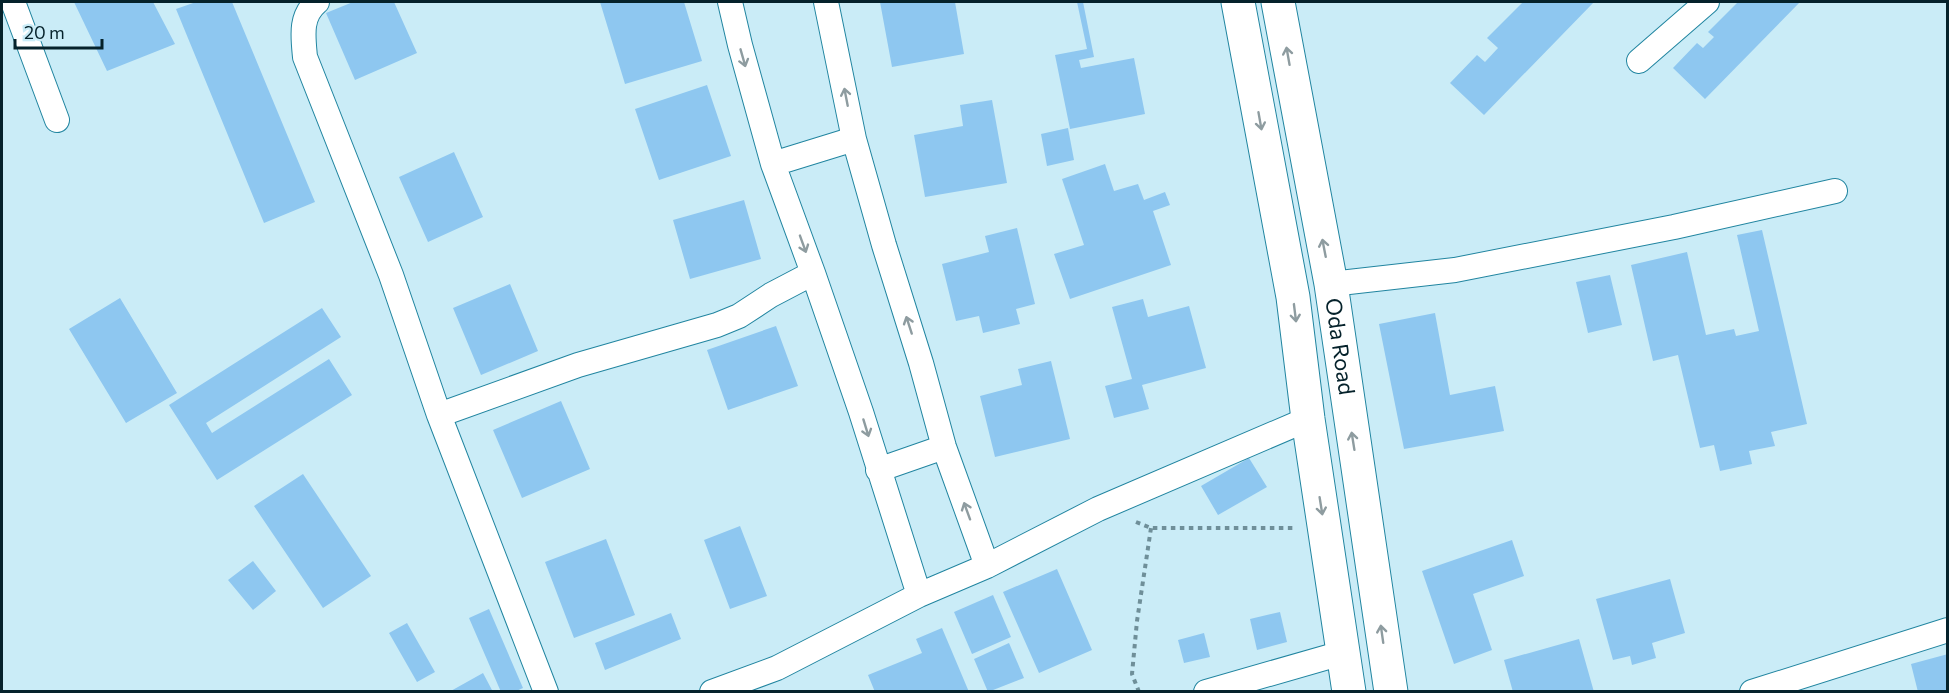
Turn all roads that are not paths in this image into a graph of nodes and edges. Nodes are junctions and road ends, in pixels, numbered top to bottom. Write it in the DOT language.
graph roads {
  1 [pos="13,2"];
  2 [pos="318,2"];
  3 [pos="730,2"];
  4 [pos="826,2"];
  5 [pos="1238,2"];
  6 [pos="1278,2"];
  7 [pos="1707,2"];
  8 [pos="1639,61"];
  9 [pos="57,120"];
  10 [pos="854,139"];
  11 [pos="773,164"];
  12 [pos="1835,191"];
  13 [pos="813,273"];
  14 [pos="1331,284"];
  15 [pos="440,416"];
  16 [pos="1308,419"];
  17 [pos="944,447"];
  18 [pos="878,470"];
  19 [pos="987,566"];
  20 [pos="919,595"];
  21 [pos="1947,630"];
  22 [pos="1342,653"];
  23 [pos="546,692"];
  24 [pos="712,692"];
  25 [pos="1206,692"];
  26 [pos="1349,692"];
  27 [pos="1391,692"];
  28 [pos="1752,692"];
  1 -- 9 [label="street"];
  2 -- 15 [label="street"];
  3 -- 11 [label="street, one-way"];
  10 -- 4 [label="street, one-way"];
  5 -- 16 [label="street, Oda Road, one-way"];
  14 -- 6 [label="street, Oda Road, one-way"];
  7 -- 8 [label="street"];
  10 -- 11 [label="street"];
  17 -- 10 [label="street, one-way"];
  11 -- 13 [label="street, one-way"];
  12 -- 14 [label="street"];
  13 -- 15 [label="street"];
  13 -- 18 [label="street, one-way"];
  27 -- 14 [label="street, Oda Road, one-way"];
  15 -- 23 [label="street"];
  16 -- 19 [label="street"];
  16 -- 22 [label="street, Oda Road, one-way"];
  17 -- 18 [label="street"];
  19 -- 17 [label="street, one-way"];
  18 -- 20 [label="street"];
  19 -- 20 [label="street"];
  20 -- 24 [label="street"];
  21 -- 28 [label="street"];
  22 -- 25 [label="street"];
  22 -- 26 [label="street, Oda Road"];
}
